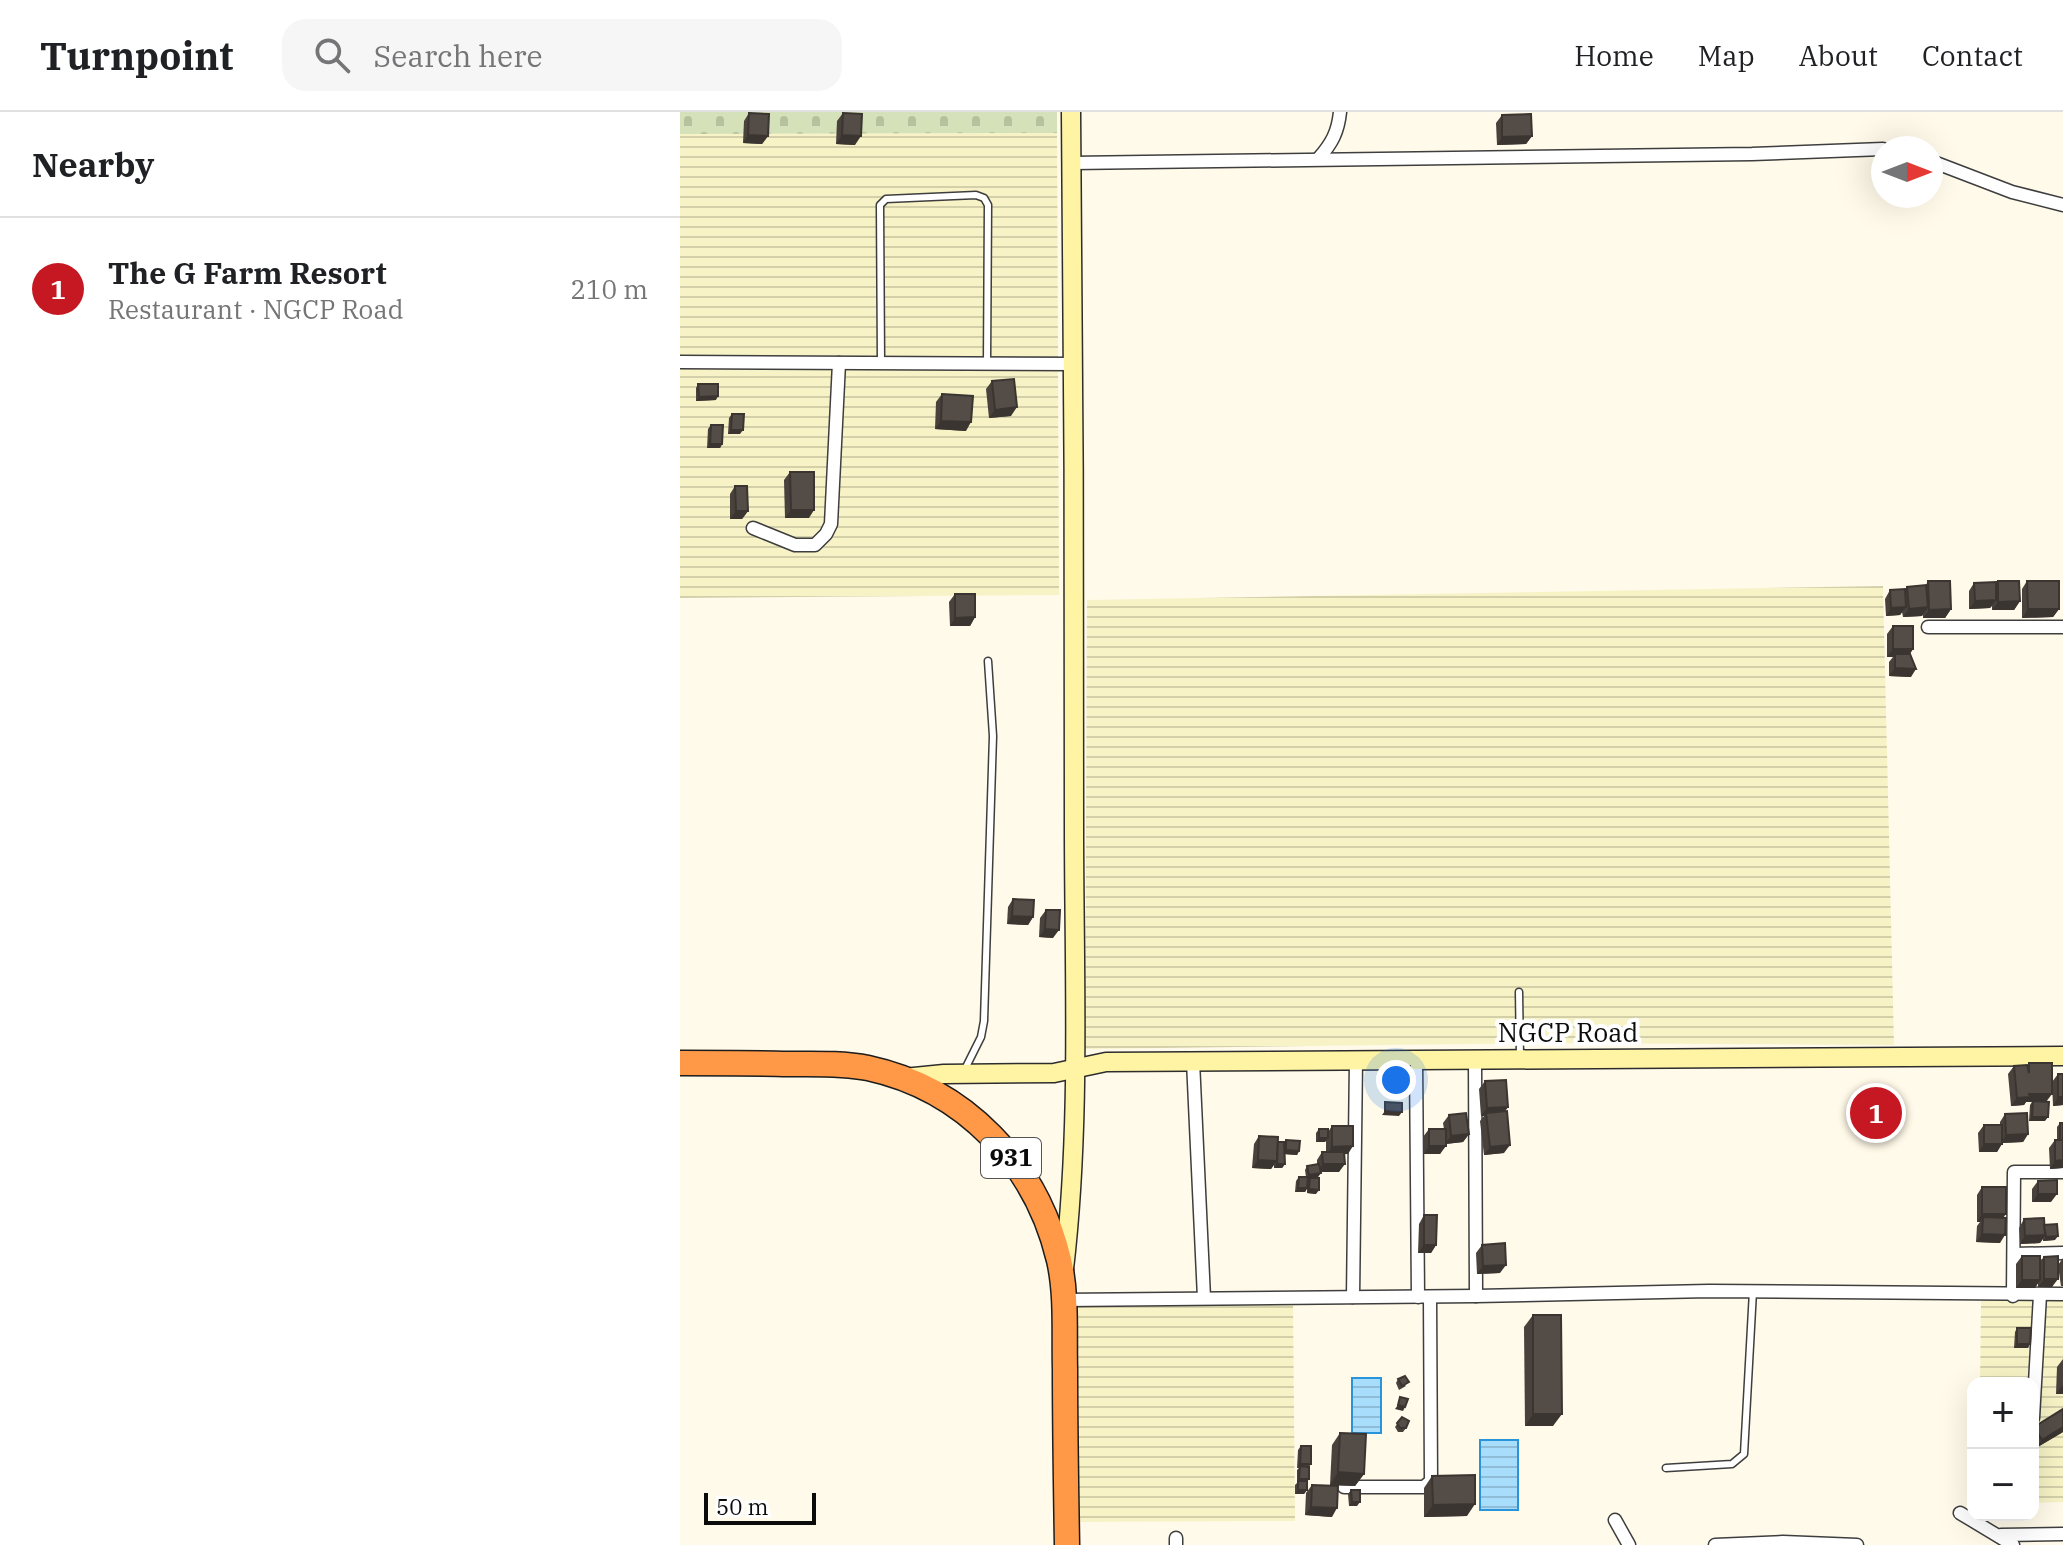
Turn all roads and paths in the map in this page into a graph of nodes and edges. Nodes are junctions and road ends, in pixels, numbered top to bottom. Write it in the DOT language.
graph roads {
  1 [pos="1071,112"];
  2 [pos="1340,112"];
  3 [pos="1871,149"];
  4 [pos="1319,158"];
  5 [pos="1072,163"];
  6 [pos="1943,166"];
  7 [pos="2063,205"];
  8 [pos="680,362"];
  9 [pos="839,363"];
  10 [pos="881,363"];
  11 [pos="987,363"];
  12 [pos="1074,364"];
  13 [pos="753,528"];
  14 [pos="1928,627"];
  15 [pos="2063,627"];
  16 [pos="988,661"];
  17 [pos="1519,992"];
  18 [pos="2063,1056"];
  19 [pos="1520,1059"];
  20 [pos="1356,1060"];
  21 [pos="1416,1060"];
  22 [pos="1475,1060"];
  23 [pos="1193,1061"];
  24 [pos="680,1063"];
  25 [pos="1074,1068"];
  26 [pos="963,1073"];
  27 [pos="904,1078"];
  28 [pos="2063,1172"];
  29 [pos="2063,1253"];
  30 [pos="2014,1254"];
  31 [pos="1064,1290"];
  32 [pos="1753,1291"];
  33 [pos="2063,1294"];
  34 [pos="2040,1295"];
  35 [pos="1476,1296"];
  36 [pos="2013,1296"];
  37 [pos="1353,1297"];
  38 [pos="1424,1297"];
  39 [pos="1204,1298"];
  40 [pos="2035,1377"];
  41 [pos="1666,1468"];
  42 [pos="1344,1487"];
  43 [pos="1960,1513"];
  44 [pos="1615,1520"];
  45 [pos="2063,1534"];
  46 [pos="2001,1535"];
  47 [pos="1837,1544"];
  48 [pos="1067,1545"];
  49 [pos="1629,1545"];
  50 [pos="1715,1545"];
  51 [pos="1857,1545"];
  52 [pos="2013,1545"];
  1 -- 5 [label="main road"];
  2 -- 4 [label="street"];
  3 -- 4 [label="street"];
  4 -- 5 [label="street"];
  5 -- 12 [label="main road"];
  6 -- 7 [label="street"];
  8 -- 9 [label="street"];
  9 -- 10 [label="street"];
  9 -- 13 [label="street"];
  10 -- 11 [label="street"];
  10 -- 11 [label="lane"];
  11 -- 12 [label="street"];
  12 -- 25 [label="main road"];
  14 -- 15 [label="street"];
  16 -- 26 [label="lane"];
  17 -- 19 [label="lane"];
  18 -- 19 [label="main road, NGCP Road"];
  19 -- 22 [label="main road, NGCP Road"];
  20 -- 21 [label="main road, NGCP Road"];
  20 -- 23 [label="main road, NGCP Road"];
  20 -- 37 [label="street"];
  21 -- 22 [label="main road, NGCP Road"];
  21 -- 38 [label="street"];
  22 -- 35 [label="street"];
  23 -- 25 [label="main road, NGCP Road"];
  23 -- 39 [label="street"];
  24 -- 27 [label="highway, 931"];
  25 -- 26 [label="main road, NGCP Road"];
  25 -- 31 [label="main road"];
  26 -- 27 [label="main road, NGCP Road"];
  27 -- 31 [label="highway, 931"];
  28 -- 30 [label="street"];
  29 -- 30 [label="street"];
  30 -- 36 [label="street"];
  31 -- 39 [label="street"];
  31 -- 48 [label="highway, 931"];
  32 -- 35 [label="street"];
  32 -- 36 [label="street"];
  32 -- 41 [label="lane"];
  33 -- 34 [label="street"];
  34 -- 36 [label="street"];
  34 -- 40 [label="street"];
  35 -- 38 [label="street"];
  37 -- 38 [label="street"];
  37 -- 39 [label="street"];
  38 -- 42 [label="street"];
  43 -- 46 [label="street"];
  44 -- 49 [label="street"];
  45 -- 46 [label="street"];
  46 -- 52 [label="street"];
  47 -- 50 [label="street"];
  47 -- 51 [label="street"];
}
